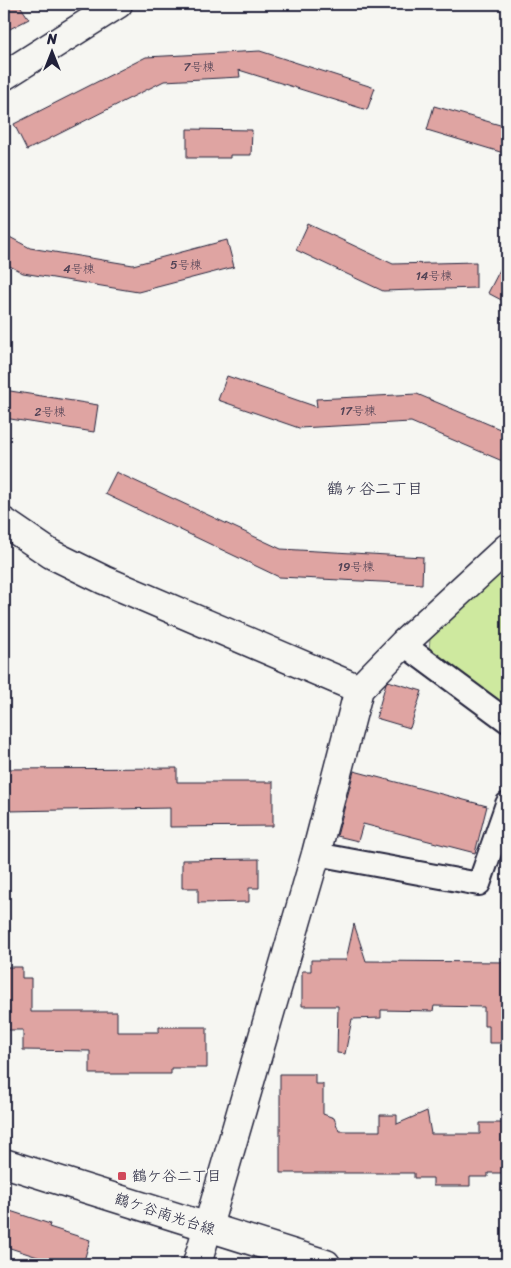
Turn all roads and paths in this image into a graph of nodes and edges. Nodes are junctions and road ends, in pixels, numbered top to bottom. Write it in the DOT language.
graph roads {
  1 [pos="118,4"];
  2 [pos="4,76"];
  3 [pos="4,522"];
  4 [pos="507,548"];
  5 [pos="403,644"];
  6 [pos="359,689"];
  7 [pos="507,721"];
  8 [pos="507,804"];
  9 [pos="316,854"];
  10 [pos="4,1163"];
  11 [pos="208,1228"];
  12 [pos="197,1264"];
  13 [pos="326,1264"];
  1 -- 2 [label="street"];
  3 -- 6 [label="street"];
  4 -- 5 [label="street"];
  5 -- 6 [label="street"];
  5 -- 7 [label="street"];
  6 -- 9 [label="street"];
  8 -- 9 [label="street"];
  9 -- 11 [label="street"];
  10 -- 11 [label="street, 鶴ケ谷南光台線"];
  11 -- 12 [label="street"];
  11 -- 13 [label="street, 鶴ケ谷南光台線"];
}
